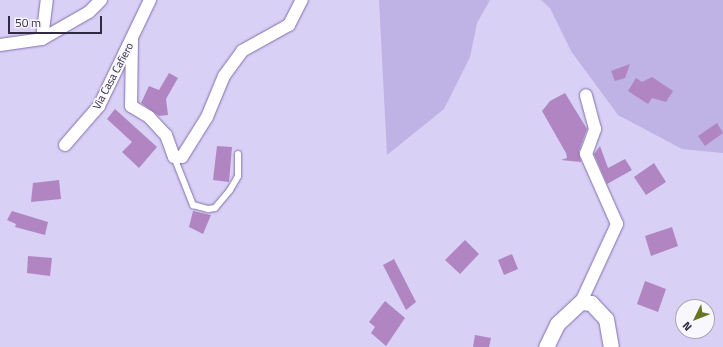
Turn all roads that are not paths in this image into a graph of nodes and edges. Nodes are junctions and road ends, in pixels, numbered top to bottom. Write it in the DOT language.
graph roads {
  1 [pos="47,0"];
  2 [pos="101,0"];
  3 [pos="150,0"];
  4 [pos="302,0"];
  5 [pos="132,38"];
  6 [pos="42,39"];
  7 [pos="0,45"];
  8 [pos="586,95"];
  9 [pos="65,145"];
  10 [pos="238,154"];
  11 [pos="174,158"];
  12 [pos="581,302"];
  13 [pos="546,347"];
  14 [pos="611,347"];
  1 -- 6 [label="street"];
  2 -- 6 [label="street"];
  3 -- 5 [label="street, Via Casa Cafiero"];
  4 -- 11 [label="street"];
  5 -- 9 [label="street, Via Casa Cafiero"];
  5 -- 11 [label="street"];
  6 -- 7 [label="street"];
  8 -- 12 [label="street"];
  10 -- 11 [label="lane"];
  12 -- 13 [label="street"];
  12 -- 14 [label="street"];
}
